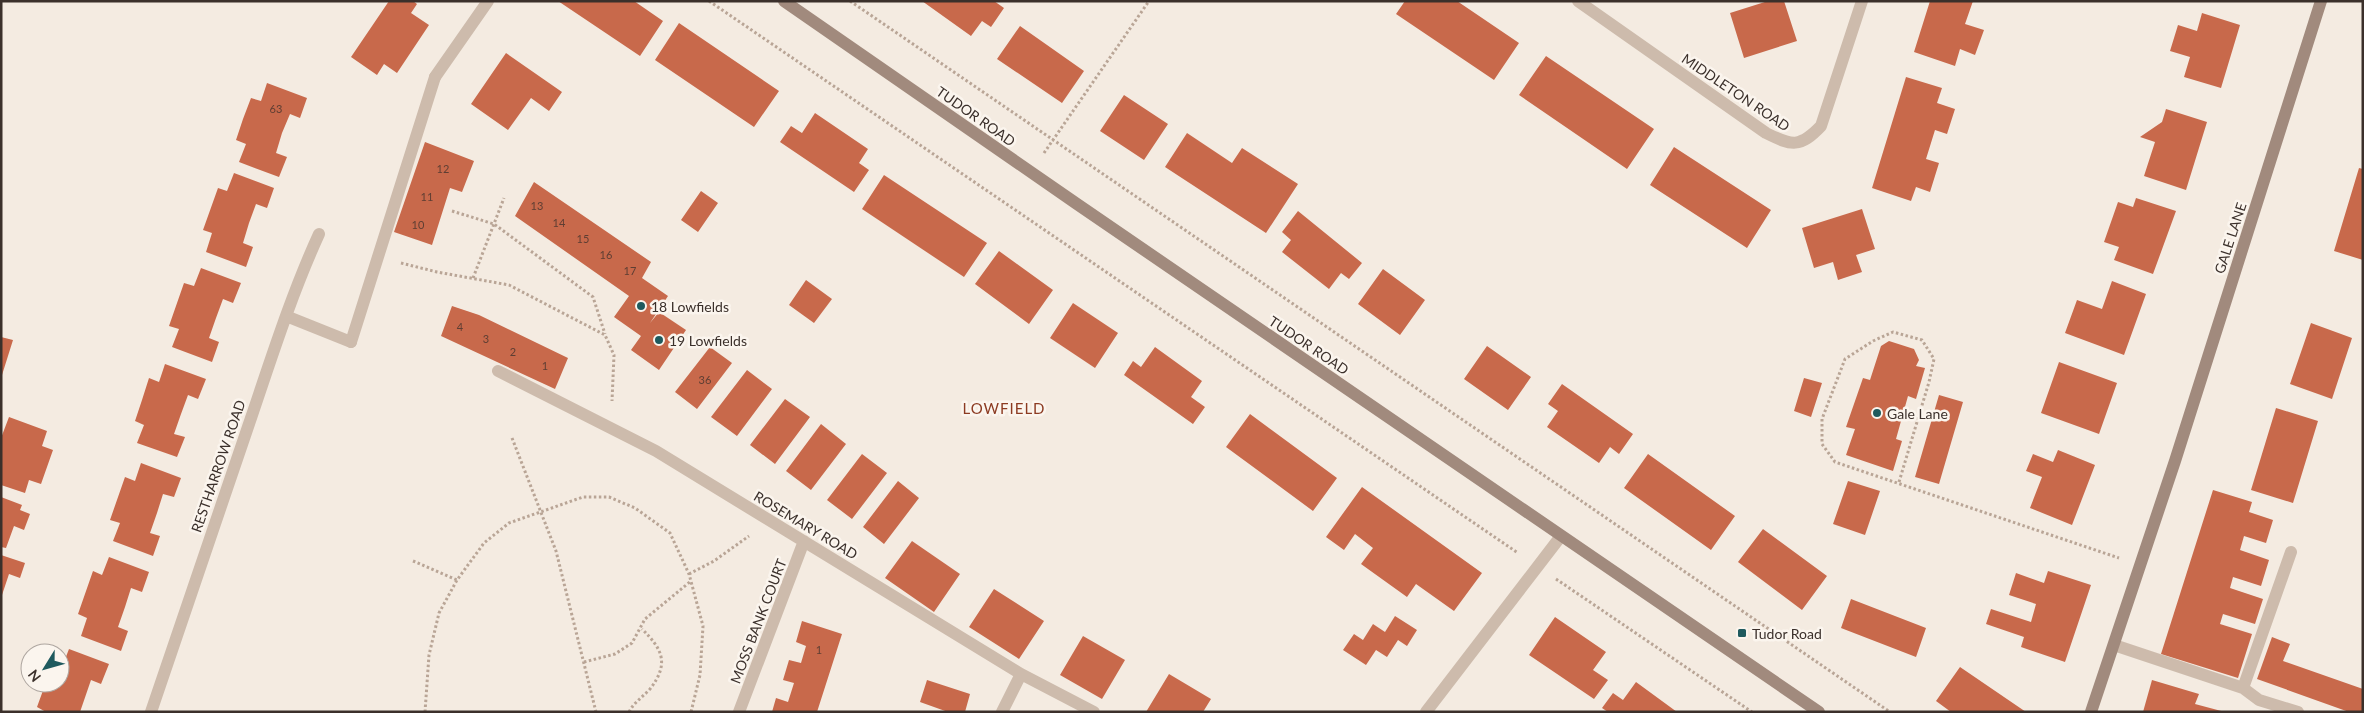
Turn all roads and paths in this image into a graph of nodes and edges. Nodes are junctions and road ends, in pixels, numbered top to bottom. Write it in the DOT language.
graph roads {
  1 [pos="488,1"];
  2 [pos="709,1"];
  3 [pos="784,1"];
  4 [pos="850,1"];
  5 [pos="1149,1"];
  6 [pos="1578,1"];
  7 [pos="1862,1"];
  8 [pos="2321,1"];
  9 [pos="1053,140"];
  10 [pos="1030,172"];
  11 [pos="504,198"];
  12 [pos="452,211"];
  13 [pos="494,224"];
  14 [pos="319,234"];
  15 [pos="378,257"];
  16 [pos="473,278"];
  17 [pos="286,316"];
  18 [pos="605,335"];
  19 [pos="498,371"];
  20 [pos="621,433"];
  21 [pos="512,438"];
  22 [pos="1899,482"];
  23 [pos="540,510"];
  24 [pos="771,521"];
  25 [pos="1561,536"];
  26 [pos="804,541"];
  27 [pos="2291,552"];
  28 [pos="414,561"];
  29 [pos="2141,565"];
  30 [pos="1537,567"];
  31 [pos="689,574"];
  32 [pos="457,580"];
  33 [pos="691,581"];
  34 [pos="642,629"];
  35 [pos="2114,645"];
  36 [pos="584,662"];
  37 [pos="1021,674"];
  38 [pos="2243,688"];
  39 [pos="151,712"];
  40 [pos="425,712"];
  41 [pos="596,712"];
  42 [pos="629,712"];
  43 [pos="691,712"];
  44 [pos="739,712"];
  45 [pos="1002,712"];
  46 [pos="1094,712"];
  47 [pos="1426,712"];
  48 [pos="1752,712"];
  49 [pos="1819,712"];
  50 [pos="1890,712"];
  51 [pos="2091,712"];
  52 [pos="2298,712"];
  1 -- 15 [label="street"];
  2 -- 30 [label="path"];
  3 -- 10 [label="street, TUDOR ROAD"];
  4 -- 9 [label="path"];
  5 -- 9 [label="path"];
  6 -- 7 [label="street, MIDDLETON ROAD"];
  8 -- 29 [label="street, GALE LANE"];
  9 -- 10 [label="path"];
  9 -- 50 [label="path"];
  10 -- 25 [label="street, TUDOR ROAD"];
  11 -- 13 [label="path"];
  12 -- 13 [label="path"];
  13 -- 16 [label="path"];
  13 -- 18 [label="path"];
  14 -- 17 [label="street, RESTHARROW ROAD"];
  15 -- 16 [label="path"];
  15 -- 17 [label="street"];
  16 -- 18 [label="path"];
  17 -- 39 [label="street, RESTHARROW ROAD"];
  18 -- 20 [label="path"];
  19 -- 20 [label="street, ROSEMARY ROAD"];
  20 -- 24 [label="street, ROSEMARY ROAD"];
  21 -- 23 [label="path"];
  22 -- 22 [label="path"];
  22 -- 29 [label="path"];
  23 -- 31 [label="path"];
  23 -- 32 [label="path"];
  23 -- 36 [label="path"];
  24 -- 26 [label="street, ROSEMARY ROAD"];
  24 -- 31 [label="path"];
  25 -- 30 [label="street"];
  25 -- 49 [label="street, TUDOR ROAD"];
  26 -- 37 [label="street, ROSEMARY ROAD"];
  26 -- 44 [label="street, MOSS BANK COURT"];
  27 -- 38 [label="street"];
  28 -- 32 [label="path"];
  29 -- 35 [label="street, GALE LANE"];
  30 -- 47 [label="street"];
  30 -- 48 [label="path"];
  31 -- 33 [label="path"];
  32 -- 40 [label="path"];
  33 -- 34 [label="path"];
  33 -- 43 [label="path"];
  34 -- 36 [label="path"];
  34 -- 42 [label="path"];
  35 -- 38 [label="street"];
  35 -- 51 [label="street, GALE LANE"];
  36 -- 41 [label="path"];
  37 -- 45 [label="street"];
  37 -- 46 [label="street, ROSEMARY ROAD"];
  38 -- 52 [label="street"];
}
